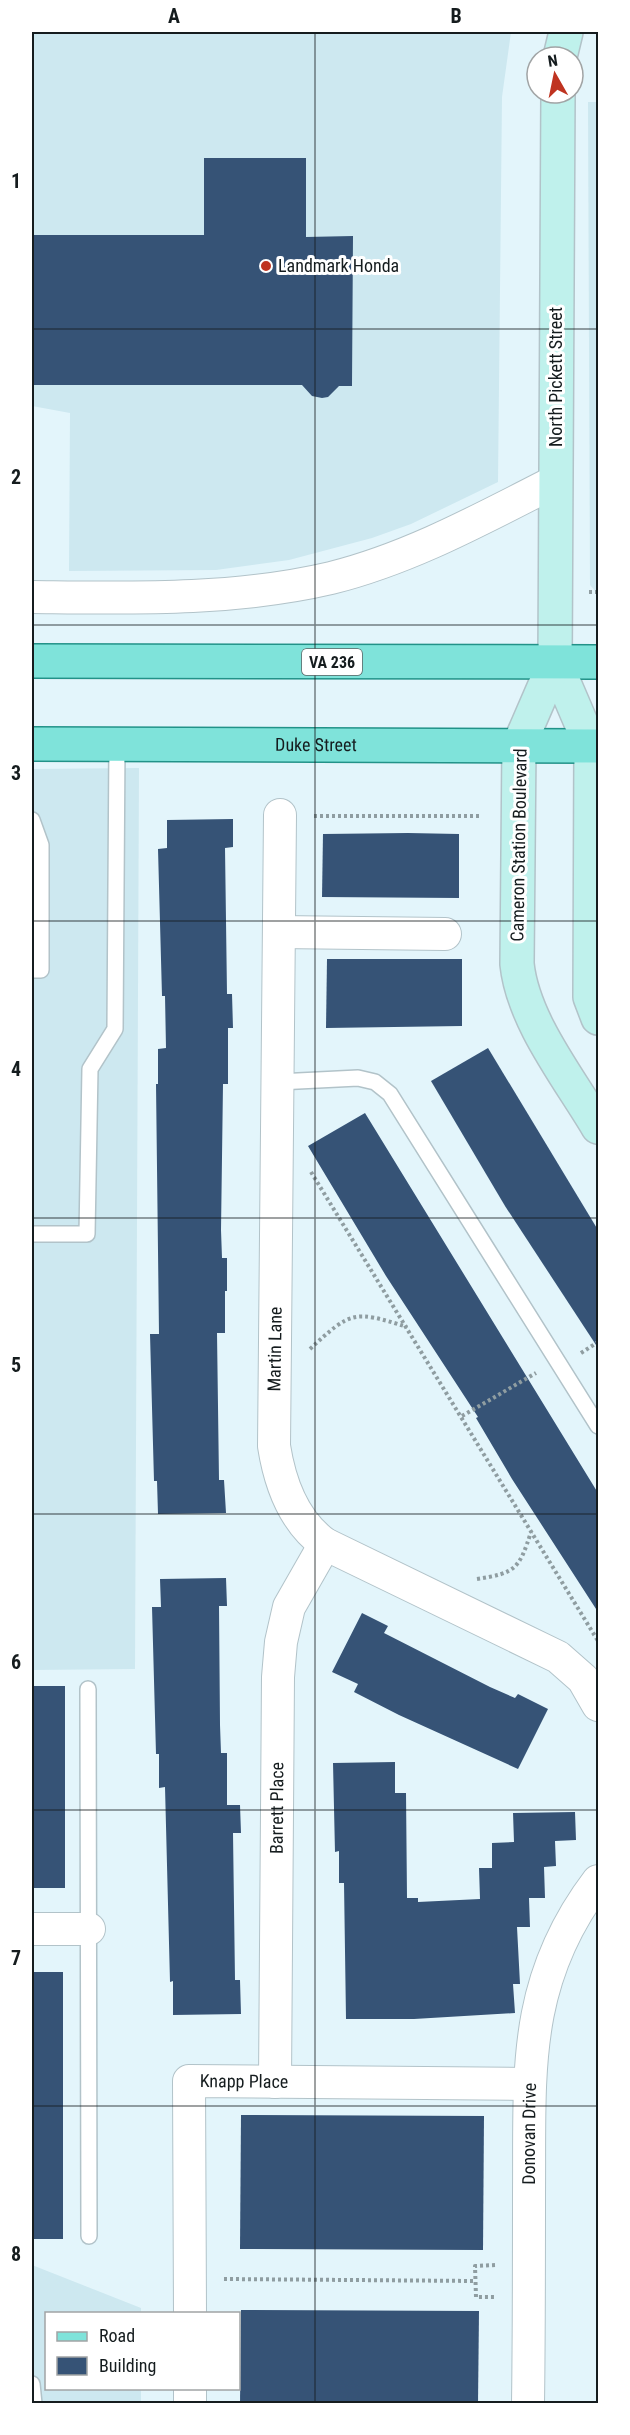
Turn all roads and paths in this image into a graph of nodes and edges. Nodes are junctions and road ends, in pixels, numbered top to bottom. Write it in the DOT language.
graph roads {
  1 [pos="558,105"];
  2 [pos="556,481"];
  3 [pos="32,597"];
  4 [pos="32,661"];
  5 [pos="555,662"];
  6 [pos="598,662"];
  7 [pos="32,744"];
  8 [pos="117,744"];
  9 [pos="519,745"];
  10 [pos="595,746"];
  11 [pos="280,815"];
  12 [pos="481,816"];
  13 [pos="32,820"];
  14 [pos="279,932"];
  15 [pos="445,934"];
  16 [pos="32,970"];
  17 [pos="598,1018"];
  18 [pos="278,1082"];
  19 [pos="598,1126"];
  20 [pos="309,1168"];
  21 [pos="32,1234"];
  22 [pos="407,1328"];
  23 [pos="558,1360"];
  24 [pos="275,1381"];
  25 [pos="462,1416"];
  26 [pos="598,1426"];
  27 [pos="532,1532"];
  28 [pos="324,1544"];
  29 [pos="419,1589"];
  30 [pos="598,1641"];
  31 [pos="88,1689"];
  32 [pos="598,1702"];
  33 [pos="598,1881"];
  34 [pos="32,1929"];
  35 [pos="88,1929"];
  36 [pos="275,2082"];
  37 [pos="530,2084"];
  38 [pos="89,2236"];
  39 [pos="475,2266"];
  40 [pos="190,2279"];
  41 [pos="476,2281"];
  42 [pos="476,2297"];
  43 [pos="190,2312"];
  44 [pos="32,2384"];
  45 [pos="34,2403"];
  46 [pos="528,2403"];
  1 -- 2 [label="street, North Pickett Street"];
  2 -- 3 [label="street"];
  2 -- 5 [label="street, North Pickett Street"];
  4 -- 5 [label="main road, VA 236"];
  5 -- 6 [label="main road, VA 236"];
  5 -- 9 [label="street, Cameron Station Boulevard"];
  5 -- 10 [label="street"];
  7 -- 8 [label="main road, Duke Street"];
  8 -- 9 [label="main road, Duke Street"];
  8 -- 21 [label="lane"];
  9 -- 10 [label="main road, Duke Street"];
  9 -- 19 [label="street, Cameron Station Boulevard"];
  10 -- 17 [label="street"];
  11 -- 12 [label="path"];
  11 -- 14 [label="street, Martin Lane"];
  13 -- 16 [label="lane"];
  14 -- 15 [label="street"];
  14 -- 18 [label="street, Martin Lane"];
  18 -- 23 [label="lane"];
  18 -- 24 [label="street, Martin Lane"];
  20 -- 22 [label="path"];
  22 -- 24 [label="path"];
  22 -- 25 [label="path"];
  23 -- 25 [label="path"];
  23 -- 26 [label="lane"];
  24 -- 28 [label="street, Martin Lane"];
  25 -- 27 [label="path"];
  27 -- 29 [label="path"];
  27 -- 30 [label="path"];
  28 -- 29 [label="street, Martin Lane"];
  28 -- 36 [label="street, Barrett Place"];
  29 -- 32 [label="street, Martin Lane"];
  31 -- 35 [label="lane"];
  33 -- 37 [label="street, Donovan Drive"];
  34 -- 35 [label="street"];
  35 -- 38 [label="lane"];
  36 -- 37 [label="street, Knapp Place"];
  36 -- 40 [label="street, Knapp Place"];
  37 -- 46 [label="street, Donovan Drive"];
  39 -- 41 [label="path"];
  40 -- 41 [label="path"];
  40 -- 43 [label="street, Knapp Place"];
  41 -- 42 [label="path"];
  44 -- 45 [label="lane"];
}
